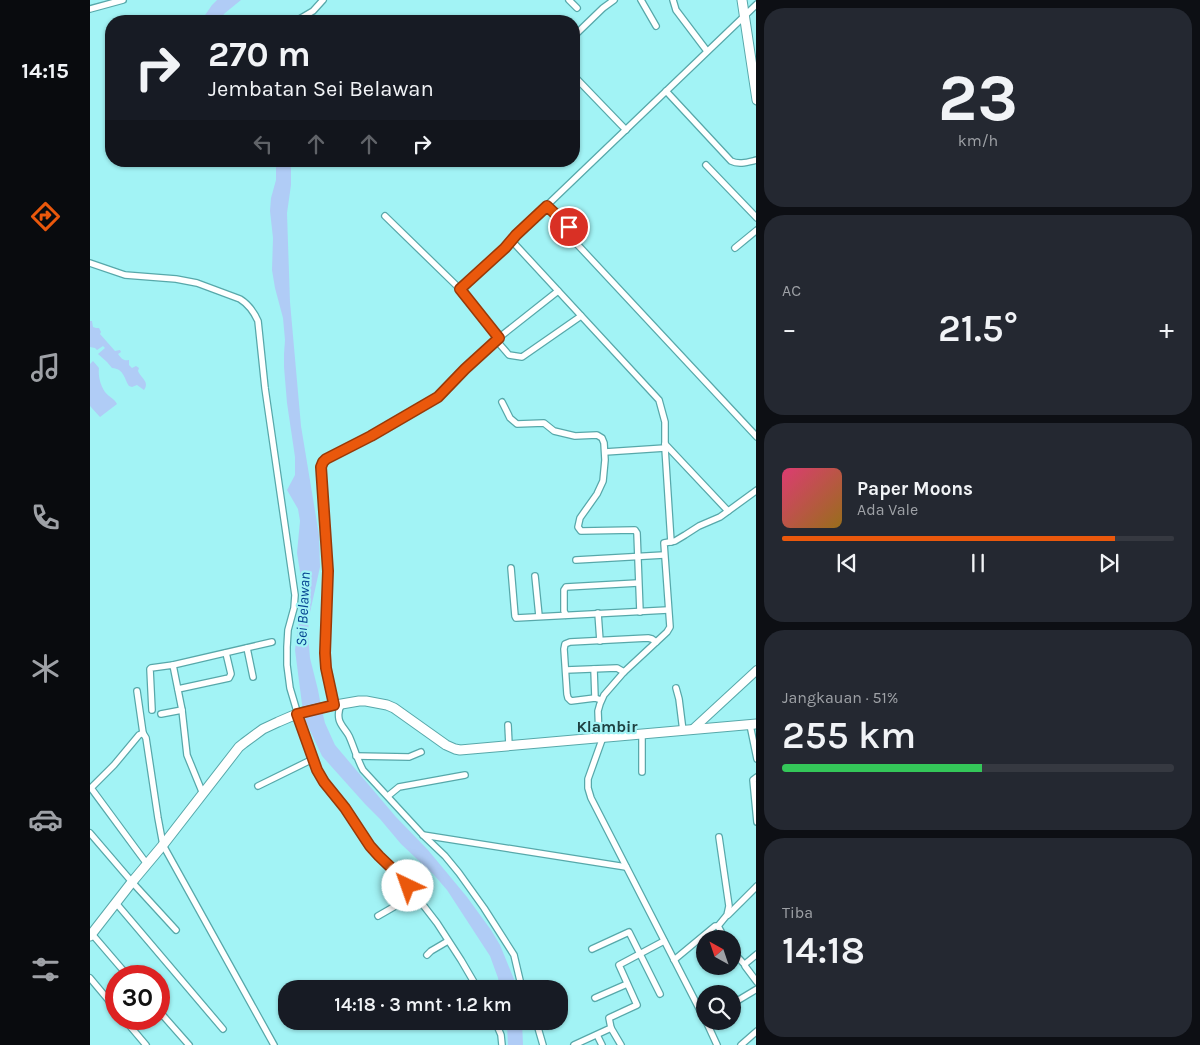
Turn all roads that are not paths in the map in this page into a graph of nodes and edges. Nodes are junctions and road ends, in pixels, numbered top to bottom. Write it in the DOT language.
graph roads {
  1 [pos="123,0"];
  2 [pos="323,0"];
  3 [pos="569,0"];
  4 [pos="614,0"];
  5 [pos="640,0"];
  6 [pos="673,0"];
  7 [pos="742,0"];
  8 [pos="756,4"];
  9 [pos="577,8"];
  10 [pos="90,9"];
  11 [pos="306,15"];
  12 [pos="744,16"];
  13 [pos="656,26"];
  14 [pos="580,30"];
  15 [pos="707,51"];
  16 [pos="580,82"];
  17 [pos="666,90"];
  18 [pos="756,100"];
  19 [pos="626,130"];
  20 [pos="756,160"];
  21 [pos="706,165"];
  22 [pos="547,206"];
  23 [pos="386,216"];
  24 [pos="756,218"];
  25 [pos="756,230"];
  26 [pos="512,241"];
  27 [pos="735,248"];
  28 [pos="90,263"];
  29 [pos="460,289"];
  30 [pos="558,291"];
  31 [pos="581,316"];
  32 [pos="498,339"];
  33 [pos="502,402"];
  34 [pos="756,437"];
  35 [pos="665,446"];
  36 [pos="605,452"];
  37 [pos="756,490"];
  38 [pos="728,511"];
  39 [pos="671,542"];
  40 [pos="664,554"];
  41 [pos="637,556"];
  42 [pos="576,560"];
  43 [pos="511,568"];
  44 [pos="535,576"];
  45 [pos="638,583"];
  46 [pos="668,610"];
  47 [pos="640,612"];
  48 [pos="598,613"];
  49 [pos="566,614"];
  50 [pos="539,616"];
  51 [pos="600,641"];
  52 [pos="272,642"];
  53 [pos="656,642"];
  54 [pos="247,648"];
  55 [pos="226,653"];
  56 [pos="173,665"];
  57 [pos="594,669"];
  58 [pos="566,670"];
  59 [pos="756,670"];
  60 [pos="624,672"];
  61 [pos="253,677"];
  62 [pos="676,688"];
  63 [pos="178,689"];
  64 [pos="137,691"];
  65 [pos="598,699"];
  66 [pos="336,705"];
  67 [pos="152,710"];
  68 [pos="182,710"];
  69 [pos="161,714"];
  70 [pos="298,714"];
  71 [pos="508,725"];
  72 [pos="753,725"];
  73 [pos="693,730"];
  74 [pos="683,731"];
  75 [pos="143,733"];
  76 [pos="642,735"];
  77 [pos="601,737"];
  78 [pos="510,745"];
  79 [pos="421,752"];
  80 [pos="356,756"];
  81 [pos="313,759"];
  82 [pos="756,759"];
  83 [pos="642,772"];
  84 [pos="465,775"];
  85 [pos="756,777"];
  86 [pos="258,786"];
  87 [pos="203,794"];
  88 [pos="388,796"];
  89 [pos="756,822"];
  90 [pos="90,833"];
  91 [pos="423,835"];
  92 [pos="719,837"];
  93 [pos="163,845"];
  94 [pos="147,864"];
  95 [pos="626,867"];
  96 [pos="132,882"];
  97 [pos="408,886"];
  98 [pos="756,886"];
  99 [pos="116,903"];
  100 [pos="727,915"];
  101 [pos="378,916"];
  102 [pos="718,926"];
  103 [pos="176,930"];
  104 [pos="720,930"];
  105 [pos="91,935"];
  106 [pos="448,941"];
  107 [pos="664,941"];
  108 [pos="592,949"];
  109 [pos="640,953"];
  110 [pos="756,954"];
  111 [pos="427,955"];
  112 [pos="674,960"];
  113 [pos="741,961"];
  114 [pos="118,965"];
  115 [pos="745,965"];
  116 [pos="90,978"];
  117 [pos="473,980"];
  118 [pos="520,980"];
  119 [pos="756,982"];
  120 [pos="627,984"];
  121 [pos="756,989"];
  122 [pos="660,994"];
  123 [pos="105,996"];
  124 [pos="596,998"];
  125 [pos="741,998"];
  126 [pos="696,1003"];
  127 [pos="170,1023"];
  128 [pos="612,1028"];
  129 [pos="223,1029"];
  130 [pos="133,1030"];
  131 [pos="499,1030"];
  132 [pos="539,1030"];
  133 [pos="710,1030"];
  134 [pos="756,1031"];
  135 [pos="597,1035"];
  136 [pos="146,1045"];
  137 [pos="189,1045"];
  138 [pos="274,1045"];
  139 [pos="502,1045"];
  140 [pos="544,1045"];
  141 [pos="574,1045"];
  142 [pos="602,1045"];
  143 [pos="620,1045"];
  144 [pos="717,1045"];
  145 [pos="741,1045"];
  1 -- 10 [label="street"];
  2 -- 11 [label="street"];
  3 -- 9 [label="street"];
  4 -- 14 [label="street"];
  5 -- 13 [label="street"];
  6 -- 15 [label="street"];
  7 -- 12 [label="main road"];
  8 -- 12 [label="street"];
  12 -- 15 [label="street"];
  12 -- 18 [label="main road"];
  15 -- 17 [label="street"];
  16 -- 19 [label="street"];
  17 -- 19 [label="street"];
  17 -- 20 [label="street"];
  19 -- 22 [label="street"];
  21 -- 24 [label="street"];
  22 -- 26 [label="street"];
  22 -- 34 [label="street"];
  23 -- 29 [label="street"];
  25 -- 27 [label="street"];
  26 -- 29 [label="street"];
  26 -- 30 [label="street"];
  28 -- 70 [label="street"];
  29 -- 32 [label="street"];
  30 -- 31 [label="street"];
  30 -- 32 [label="street"];
  31 -- 32 [label="street"];
  31 -- 35 [label="street"];
  32 -- 66 [label="street"];
  33 -- 36 [label="street"];
  35 -- 36 [label="street"];
  35 -- 38 [label="street"];
  35 -- 39 [label="street"];
  36 -- 41 [label="street"];
  37 -- 38 [label="street"];
  38 -- 39 [label="street"];
  39 -- 40 [label="street"];
  40 -- 41 [label="street"];
  40 -- 46 [label="street"];
  41 -- 42 [label="street"];
  41 -- 45 [label="street"];
  43 -- 50 [label="street"];
  44 -- 50 [label="street"];
  45 -- 47 [label="street"];
  45 -- 49 [label="street"];
  46 -- 47 [label="street"];
  46 -- 53 [label="street"];
  47 -- 48 [label="street"];
  48 -- 49 [label="street"];
  48 -- 51 [label="street"];
  49 -- 50 [label="street"];
  51 -- 53 [label="street"];
  51 -- 58 [label="street"];
  52 -- 54 [label="street"];
  53 -- 60 [label="street"];
  54 -- 55 [label="street"];
  54 -- 61 [label="street"];
  55 -- 56 [label="street"];
  55 -- 63 [label="street"];
  56 -- 63 [label="street"];
  56 -- 67 [label="street"];
  57 -- 58 [label="street"];
  57 -- 60 [label="street"];
  57 -- 65 [label="street"];
  58 -- 65 [label="street"];
  59 -- 73 [label="street"];
  60 -- 65 [label="street"];
  62 -- 74 [label="street"];
  63 -- 68 [label="street"];
  64 -- 75 [label="street"];
  65 -- 77 [label="street"];
  66 -- 70 [label="main road"];
  66 -- 78 [label="main road"];
  66 -- 80 [label="street"];
  68 -- 69 [label="street"];
  68 -- 87 [label="street"];
  70 -- 81 [label="street"];
  70 -- 87 [label="main road"];
  71 -- 78 [label="street"];
  72 -- 73 [label="main road"];
  72 -- 82 [label="street"];
  73 -- 74 [label="main road"];
  74 -- 76 [label="main road"];
  75 -- 93 [label="street"];
  75 -- 94 [label="street"];
  76 -- 77 [label="main road"];
  76 -- 83 [label="street"];
  77 -- 78 [label="main road"];
  77 -- 95 [label="street"];
  79 -- 80 [label="street"];
  80 -- 88 [label="street"];
  81 -- 86 [label="street"];
  81 -- 97 [label="street"];
  84 -- 88 [label="street"];
  85 -- 89 [label="street"];
  87 -- 93 [label="main road"];
  88 -- 91 [label="street"];
  90 -- 96 [label="street"];
  91 -- 95 [label="street"];
  91 -- 118 [label="street"];
  92 -- 100 [label="street"];
  93 -- 94 [label="main road"];
  93 -- 138 [label="street"];
  94 -- 96 [label="main road"];
  95 -- 107 [label="street"];
  96 -- 99 [label="main road"];
  96 -- 103 [label="street"];
  97 -- 101 [label="street"];
  97 -- 106 [label="street"];
  98 -- 100 [label="street"];
  99 -- 105 [label="main road"];
  99 -- 129 [label="street"];
  100 -- 102 [label="street"];
  102 -- 104 [label="street"];
  102 -- 112 [label="street"];
  105 -- 114 [label="street"];
  106 -- 111 [label="street"];
  106 -- 117 [label="street"];
  107 -- 109 [label="street"];
  107 -- 112 [label="street"];
  108 -- 109 [label="street"];
  109 -- 120 [label="street"];
  109 -- 122 [label="street"];
  110 -- 115 [label="street"];
  112 -- 126 [label="street"];
  113 -- 115 [label="street"];
  115 -- 119 [label="street"];
  116 -- 123 [label="street"];
  120 -- 124 [label="street"];
  120 -- 128 [label="street"];
  121 -- 125 [label="street"];
  127 -- 137 [label="street"];
  128 -- 135 [label="street"];
  128 -- 143 [label="street"];
  130 -- 136 [label="street"];
  131 -- 139 [label="street"];
  132 -- 140 [label="street"];
  133 -- 144 [label="street"];
  134 -- 145 [label="street"];
  135 -- 141 [label="street"];
  135 -- 142 [label="street"];
}
